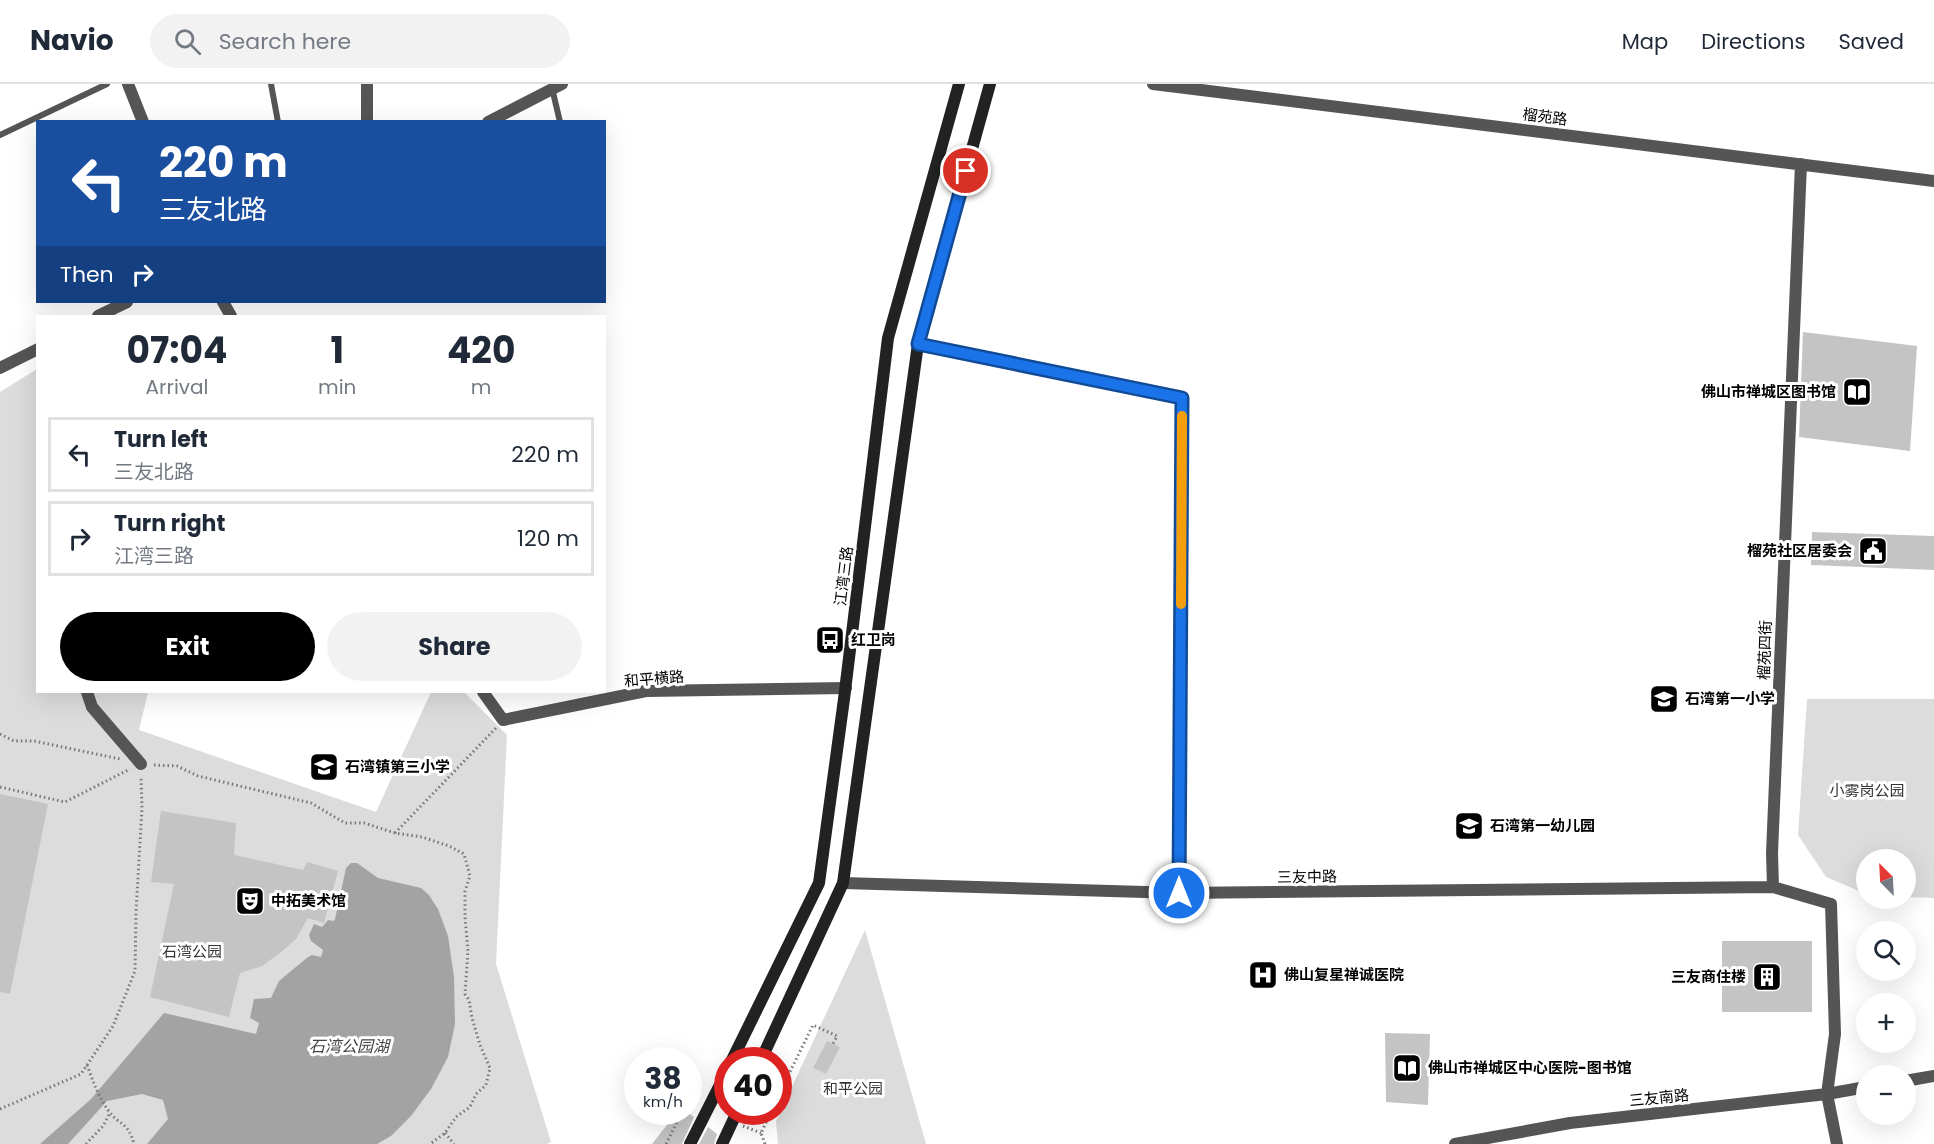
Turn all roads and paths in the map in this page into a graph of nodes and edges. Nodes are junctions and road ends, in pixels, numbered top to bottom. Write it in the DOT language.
graph roads {
  1 [pos="107,84"];
  2 [pos="128,84"];
  3 [pos="271,84"];
  4 [pos="367,84"];
  5 [pos="958,84"];
  6 [pos="990,84"];
  7 [pos="1153,84"];
  8 [pos="555,86"];
  9 [pos="143,120"];
  10 [pos="278,120"];
  11 [pos="367,120"];
  12 [pos="492,120"];
  13 [pos="560,120"];
  14 [pos="0,135"];
  15 [pos="1801,164"];
  16 [pos="1934,181"];
  17 [pos="125,303"];
  18 [pos="100,315"];
  19 [pos="918,344"];
  20 [pos="36,349"];
  21 [pos="0,368"];
  22 [pos="846,688"];
  23 [pos="87,693"];
  24 [pos="484,693"];
  25 [pos="503,720"];
  26 [pos="0,734"];
  27 [pos="141,764"];
  28 [pos="0,787"];
  29 [pos="395,833"];
  30 [pos="843,883"];
  31 [pos="1773,887"];
  32 [pos="1179,893"];
  33 [pos="833,1044"];
  34 [pos="738,1047"];
  35 [pos="766,1047"];
  36 [pos="87,1065"];
  37 [pos="792,1068"];
  38 [pos="1934,1076"];
  39 [pos="1916,1079"];
  40 [pos="1856,1090"];
  41 [pos="1827,1094"];
  42 [pos="714,1097"];
  43 [pos="0,1109"];
  44 [pos="110,1113"];
  45 [pos="676,1125"];
  46 [pos="731,1125"];
  47 [pos="765,1125"];
  48 [pos="444,1133"];
  49 [pos="1520,1138"];
  50 [pos="1498,1140"];
  51 [pos="86,1144"];
  52 [pos="134,1144"];
  53 [pos="430,1144"];
  54 [pos="454,1144"];
  55 [pos="666,1144"];
  56 [pos="690,1144"];
  57 [pos="722,1144"];
  58 [pos="765,1144"];
  59 [pos="1455,1144"];
  60 [pos="1837,1144"];
  1 -- 14 [label="lane"];
  2 -- 9 [label="street"];
  3 -- 10 [label="lane"];
  4 -- 11 [label="street"];
  5 -- 22 [label="main road, 江湾三路"];
  6 -- 19 [label="main road"];
  7 -- 15 [label="street, 榴苑路"];
  8 -- 12 [label="street"];
  8 -- 13 [label="lane"];
  15 -- 16 [label="street, 榴苑路"];
  15 -- 31 [label="street, 榴苑四街"];
  17 -- 18 [label="street"];
  19 -- 30 [label="main road"];
  19 -- 32 [label="street"];
  20 -- 21 [label="street"];
  22 -- 25 [label="street, 和平横路"];
  22 -- 34 [label="main road, 江湾三路"];
  23 -- 27 [label="street"];
  24 -- 25 [label="street"];
  25 -- 29 [label="path"];
  26 -- 27 [label="path"];
  27 -- 28 [label="path"];
  27 -- 29 [label="path"];
  27 -- 36 [label="path"];
  29 -- 48 [label="path"];
  30 -- 32 [label="street, 三友中路"];
  30 -- 35 [label="main road"];
  31 -- 32 [label="street, 三友中路"];
  31 -- 41 [label="street"];
  33 -- 37 [label="path"];
  36 -- 43 [label="path"];
  36 -- 44 [label="path"];
  38 -- 39 [label="street"];
  40 -- 41 [label="street, 三友南路"];
  41 -- 49 [label="street, 三友南路"];
  41 -- 60 [label="street"];
  42 -- 56 [label="main road"];
  44 -- 51 [label="path"];
  44 -- 52 [label="path"];
  45 -- 55 [label="path"];
  46 -- 57 [label="main road"];
  47 -- 58 [label="path"];
  48 -- 53 [label="path"];
  48 -- 54 [label="path"];
  49 -- 50 [label="street, 三友南路"];
  50 -- 59 [label="street, 三友南路"];
}
